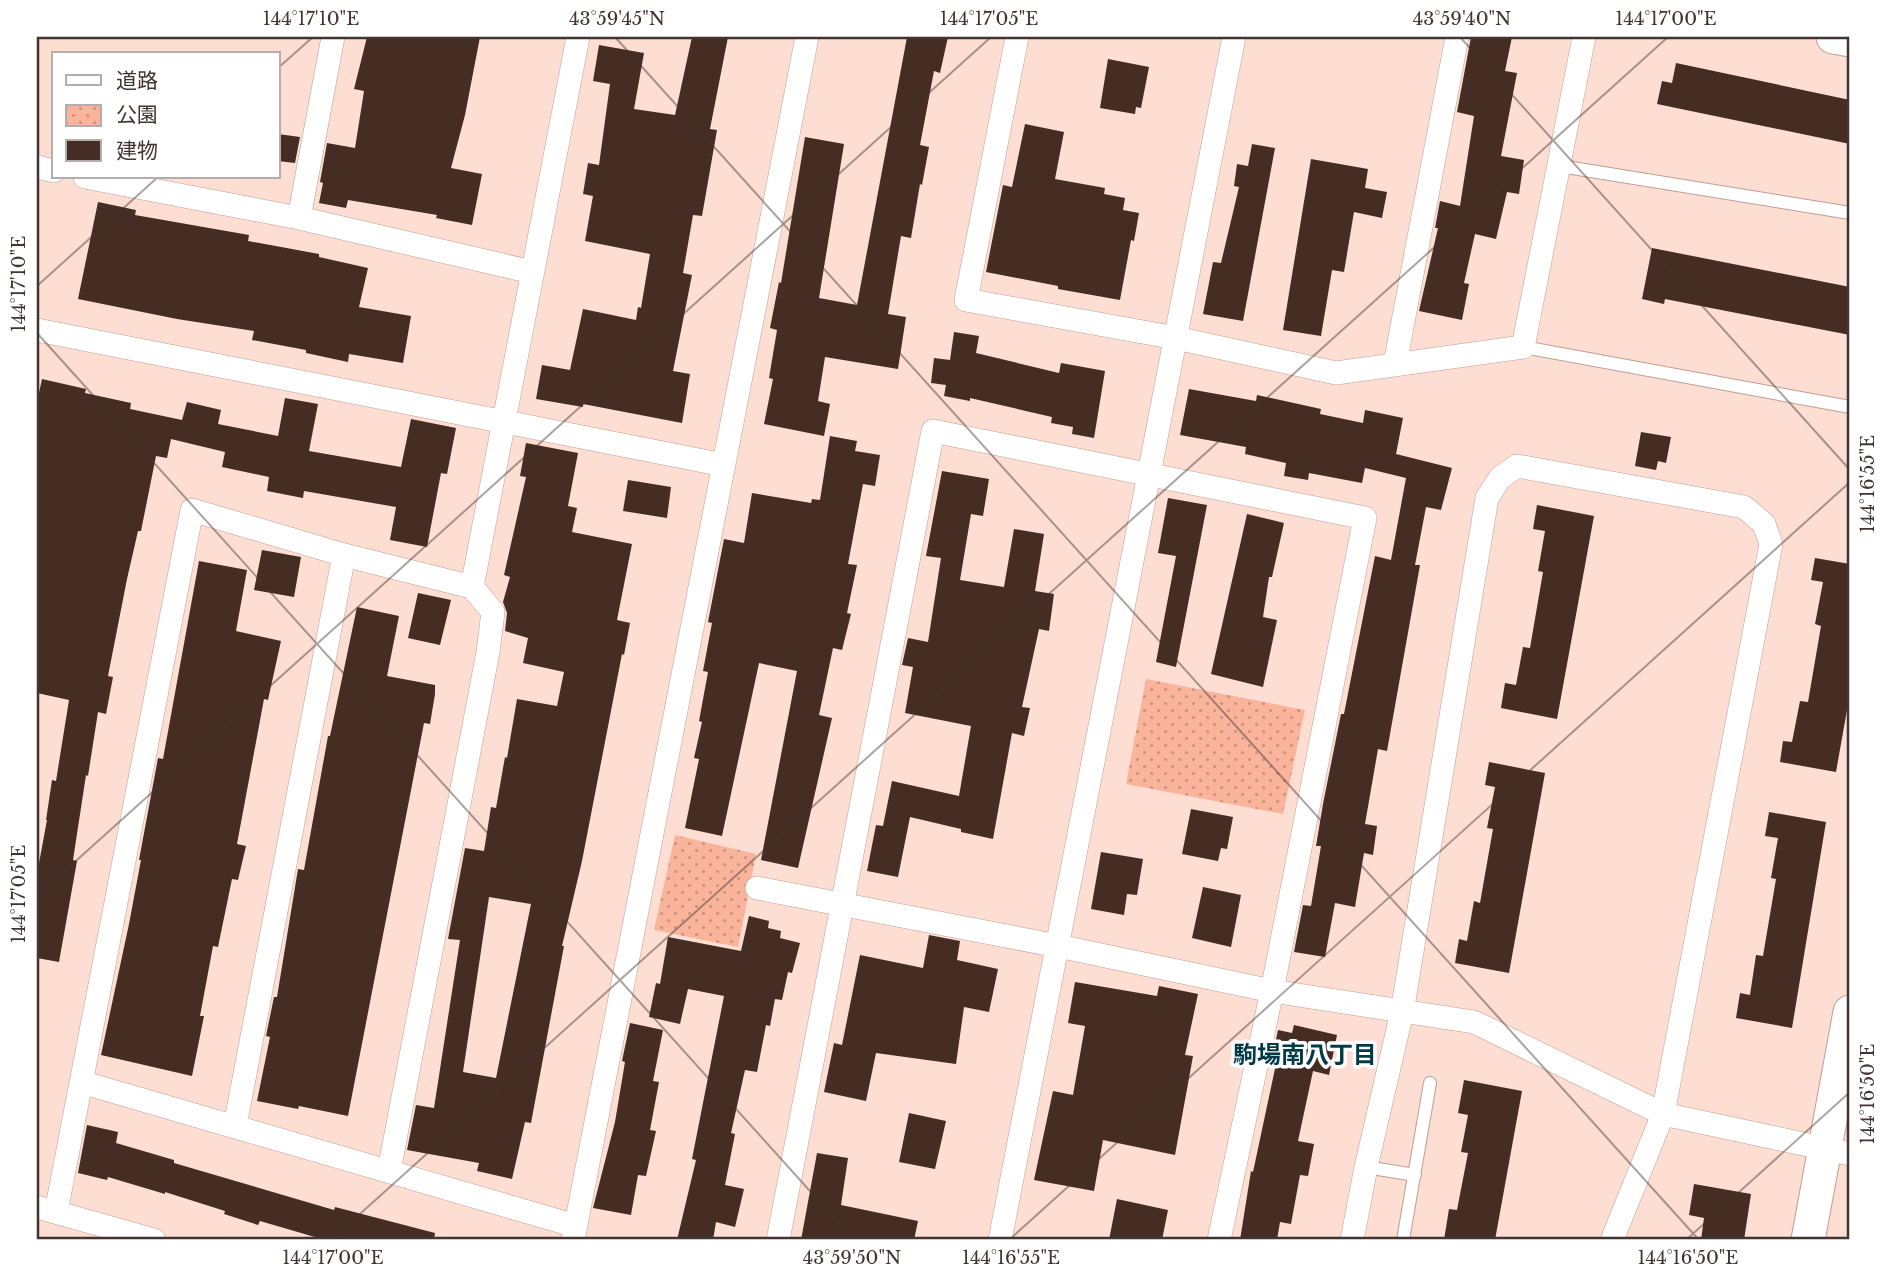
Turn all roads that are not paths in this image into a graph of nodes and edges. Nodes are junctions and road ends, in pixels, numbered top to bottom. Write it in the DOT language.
graph roads {
  1 [pos="333,37"];
  2 [pos="579,37"];
  3 [pos="807,37"];
  4 [pos="1017,37"];
  5 [pos="1234,37"];
  6 [pos="1457,37"];
  7 [pos="1584,37"];
  8 [pos="1833,37"];
  9 [pos="1850,40"];
  10 [pos="1560,166"];
  11 [pos="90,178"];
  12 [pos="1850,213"];
  13 [pos="299,218"];
  14 [pos="532,272"];
  15 [pos="37,330"];
  16 [pos="1176,338"];
  17 [pos="1523,347"];
  18 [pos="1395,364"];
  19 [pos="1850,407"];
  20 [pos="505,421"];
  21 [pos="724,464"];
  22 [pos="1150,474"];
  23 [pos="344,555"];
  24 [pos="472,587"];
  25 [pos="757,888"];
  26 [pos="843,904"];
  27 [pos="1058,946"];
  28 [pos="1272,990"];
  29 [pos="1402,1012"];
  30 [pos="1850,1012"];
  31 [pos="81,1082"];
  32 [pos="1430,1083"];
  33 [pos="1663,1114"];
  34 [pos="235,1126"];
  35 [pos="1838,1152"];
  36 [pos="1366,1167"];
  37 [pos="389,1171"];
  38 [pos="1415,1175"];
  39 [pos="46,1209"];
  40 [pos="574,1233"];
  41 [pos="154,1240"];
  42 [pos="778,1240"];
  43 [pos="1000,1240"];
  44 [pos="1219,1240"];
  45 [pos="1352,1240"];
  46 [pos="1403,1240"];
  47 [pos="1612,1240"];
  48 [pos="1808,1240"];
  1 -- 13 [label="street"];
  2 -- 14 [label="street"];
  3 -- 21 [label="street"];
  4 -- 16 [label="street"];
  5 -- 16 [label="street"];
  6 -- 18 [label="street"];
  7 -- 10 [label="street"];
  8 -- 9 [label="street"];
  10 -- 12 [label="lane"];
  10 -- 17 [label="street"];
  11 -- 13 [label="street"];
  13 -- 14 [label="street"];
  14 -- 20 [label="street"];
  15 -- 20 [label="street"];
  16 -- 18 [label="street"];
  16 -- 22 [label="street"];
  17 -- 18 [label="street"];
  17 -- 19 [label="lane"];
  20 -- 21 [label="street"];
  20 -- 24 [label="street"];
  21 -- 40 [label="street"];
  22 -- 26 [label="street"];
  22 -- 27 [label="street"];
  22 -- 28 [label="street"];
  23 -- 24 [label="street"];
  23 -- 31 [label="street"];
  23 -- 34 [label="street"];
  24 -- 37 [label="street"];
  25 -- 26 [label="street"];
  26 -- 27 [label="street"];
  26 -- 42 [label="street"];
  27 -- 28 [label="street"];
  27 -- 43 [label="street"];
  28 -- 29 [label="street"];
  28 -- 44 [label="street"];
  29 -- 33 [label="street"];
  29 -- 33 [label="street"];
  29 -- 36 [label="street"];
  30 -- 35 [label="street"];
  31 -- 34 [label="street"];
  31 -- 39 [label="street"];
  32 -- 38 [label="lane"];
  33 -- 35 [label="street"];
  33 -- 47 [label="street"];
  34 -- 37 [label="street"];
  35 -- 48 [label="street"];
  36 -- 38 [label="lane"];
  36 -- 45 [label="street"];
  37 -- 40 [label="street"];
  38 -- 46 [label="lane"];
  39 -- 41 [label="street"];
}
